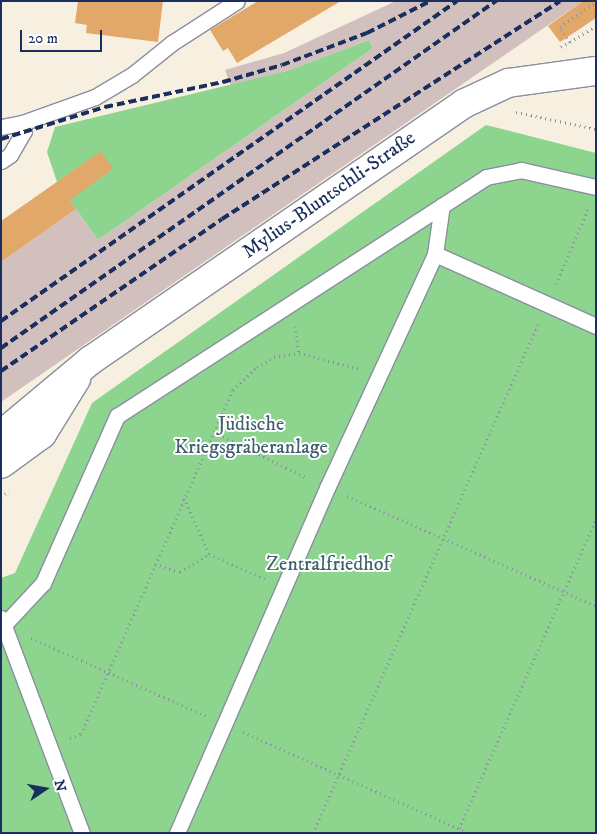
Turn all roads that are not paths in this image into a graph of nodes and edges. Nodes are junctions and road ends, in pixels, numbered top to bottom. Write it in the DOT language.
graph roads {
  1 [pos="237,1"];
  2 [pos="596,71"];
  3 [pos="22,123"];
  4 [pos="1,127"];
  5 [pos="1,161"];
  6 [pos="594,194"];
  7 [pos="442,206"];
  8 [pos="435,254"];
  9 [pos="596,326"];
  10 [pos="83,368"];
  11 [pos="1,435"];
  12 [pos="1,464"];
  13 [pos="3,624"];
  14 [pos="82,833"];
  15 [pos="177,833"];
  1 -- 3 [label="lane"];
  2 -- 10 [label="street, Mylius-Bluntschli-Straße"];
  3 -- 4 [label="lane"];
  3 -- 5 [label="lane"];
  6 -- 7 [label="lane"];
  7 -- 8 [label="lane"];
  7 -- 13 [label="lane"];
  8 -- 9 [label="lane"];
  8 -- 15 [label="lane"];
  10 -- 11 [label="street, Mylius-Bluntschli-Straße"];
  10 -- 12 [label="street, Mylius-Bluntschli-Straße"];
  13 -- 14 [label="lane"];
}
